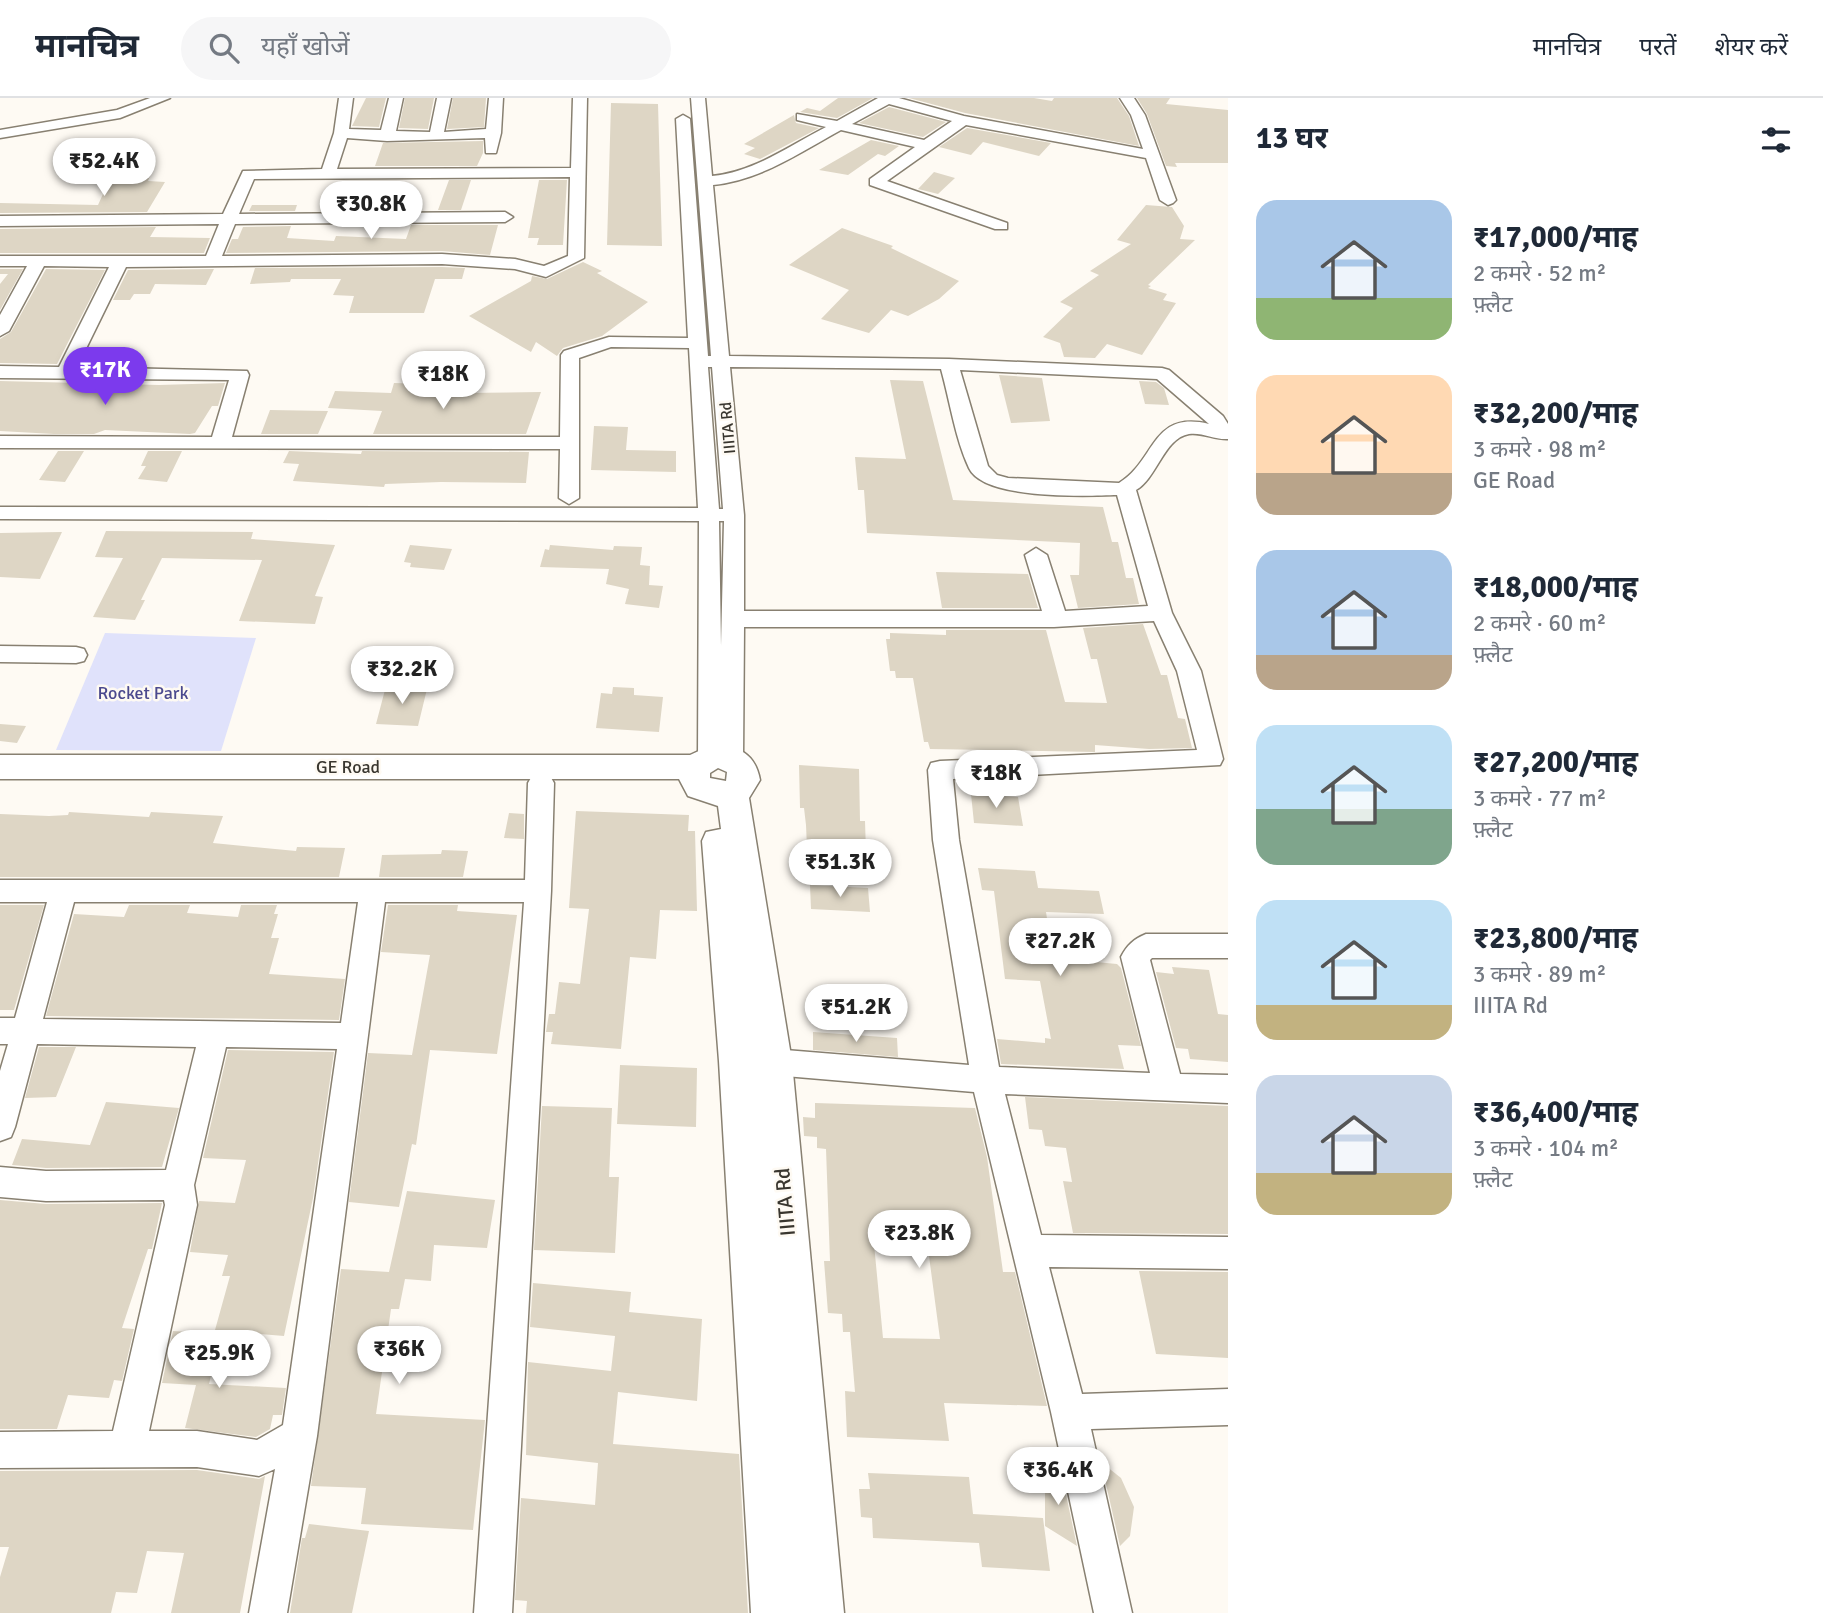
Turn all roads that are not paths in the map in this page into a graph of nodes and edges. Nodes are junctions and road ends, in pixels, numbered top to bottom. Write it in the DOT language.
graph roads {
  1 [pos="163,98"];
  2 [pos="346,98"];
  3 [pos="396,98"];
  4 [pos="444,98"];
  5 [pos="496,98"];
  6 [pos="580,98"];
  7 [pos="681,98"];
  8 [pos="698,98"];
  9 [pos="887,98"];
  10 [pos="1127,98"];
  11 [pos="802,117"];
  12 [pos="963,120"];
  13 [pos="843,125"];
  14 [pos="341,133"];
  15 [pos="494,133"];
  16 [pos="0,134"];
  17 [pos="387,136"];
  18 [pos="436,137"];
  19 [pos="925,145"];
  20 [pos="1152,155"];
  21 [pos="488,172"];
  22 [pos="577,172"];
  23 [pos="328,173"];
  24 [pos="706,181"];
  25 [pos="1168,200"];
  26 [pos="505,216"];
  27 [pos="228,219"];
  28 [pos="312,219"];
  29 [pos="0,221"];
  30 [pos="1001,226"];
  31 [pos="39,260"];
  32 [pos="0,261"];
  33 [pos="212,261"];
  34 [pos="303,261"];
  35 [pos="120,262"];
  36 [pos="0,331"];
  37 [pos="698,352"];
  38 [pos="721,362"];
  39 [pos="948,364"];
  40 [pos="66,370"];
  41 [pos="0,372"];
  42 [pos="0,442"];
  43 [pos="220,443"];
  44 [pos="571,443"];
  45 [pos="1125,489"];
  46 [pos="569,498"];
  47 [pos="0,500"];
  48 [pos="733,506"];
  49 [pos="708,507"];
  50 [pos="0,513"];
  51 [pos="1036,555"];
  52 [pos="1161,612"];
  53 [pos="1054,619"];
  54 [pos="732,620"];
  55 [pos="0,654"];
  56 [pos="76,655"];
  57 [pos="0,767"];
  58 [pos="147,775"];
  59 [pos="712,775"];
  60 [pos="0,782"];
  61 [pos="541,783"];
  62 [pos="0,891"];
  63 [pos="63,891"];
  64 [pos="373,891"];
  65 [pos="538,891"];
  66 [pos="1228,946"];
  67 [pos="13,1031"];
  68 [pos="214,1034"];
  69 [pos="351,1036"];
  70 [pos="773,1062"];
  71 [pos="986,1080"];
  72 [pos="1169,1088"];
  73 [pos="1228,1088"];
  74 [pos="0,1126"];
  75 [pos="0,1182"];
  76 [pos="178,1185"];
  77 [pos="1029,1251"];
  78 [pos="1228,1253"];
  79 [pos="1228,1407"];
  80 [pos="1069,1412"];
  81 [pos="299,1436"];
  82 [pos="0,1450"];
  83 [pos="127,1451"];
  84 [pos="268,1613"];
  85 [pos="494,1613"];
  86 [pos="775,1613"];
  87 [pos="820,1613"];
  88 [pos="1114,1613"];
  1 -- 16 [label="street"];
  2 -- 14 [label="street"];
  3 -- 17 [label="street"];
  4 -- 18 [label="street"];
  5 -- 15 [label="street"];
  6 -- 22 [label="street"];
  7 -- 37 [label="street, IIITA Rd"];
  8 -- 24 [label="street, IIITA Rd"];
  9 -- 12 [label="street"];
  9 -- 13 [label="street"];
  10 -- 20 [label="street"];
  11 -- 13 [label="street"];
  12 -- 19 [label="street"];
  12 -- 20 [label="street"];
  13 -- 19 [label="street"];
  13 -- 24 [label="street"];
  14 -- 17 [label="street"];
  14 -- 23 [label="street"];
  15 -- 18 [label="street"];
  15 -- 21 [label="street"];
  17 -- 18 [label="street"];
  19 -- 30 [label="street"];
  20 -- 25 [label="street"];
  21 -- 22 [label="street"];
  21 -- 23 [label="street"];
  22 -- 34 [label="street"];
  23 -- 27 [label="street"];
  24 -- 38 [label="street, IIITA Rd"];
  26 -- 28 [label="street"];
  27 -- 28 [label="street"];
  27 -- 29 [label="street"];
  27 -- 33 [label="street"];
  28 -- 34 [label="street"];
  31 -- 32 [label="street"];
  31 -- 35 [label="street"];
  31 -- 36 [label="street"];
  33 -- 34 [label="street"];
  33 -- 35 [label="street"];
  35 -- 40 [label="street"];
  37 -- 38 [label="street"];
  37 -- 44 [label="street"];
  37 -- 49 [label="street, IIITA Rd"];
  38 -- 39 [label="street"];
  38 -- 48 [label="street, IIITA Rd"];
  39 -- 45 [label="street"];
  39 -- 45 [label="street"];
  40 -- 41 [label="street"];
  40 -- 43 [label="street"];
  42 -- 43 [label="street"];
  43 -- 44 [label="street"];
  44 -- 46 [label="street"];
  45 -- 52 [label="street"];
  46 -- 47 [label="street"];
  46 -- 49 [label="street"];
  48 -- 49 [label="street"];
  48 -- 54 [label="street, IIITA Rd"];
  49 -- 50 [label="street"];
  49 -- 59 [label="street, IIITA Rd"];
  51 -- 53 [label="street"];
  52 -- 53 [label="street"];
  52 -- 71 [label="street"];
  53 -- 54 [label="street"];
  54 -- 59 [label="street, IIITA Rd"];
  55 -- 56 [label="street"];
  57 -- 58 [label="main road, GE Road"];
  58 -- 59 [label="main road, GE Road"];
  58 -- 60 [label="main road, GE Road"];
  58 -- 61 [label="main road, GE Road"];
  59 -- 61 [label="main road, GE Road"];
  59 -- 70 [label="main road, IIITA Rd"];
  59 -- 86 [label="main road, IIITA Rd"];
  61 -- 65 [label="street"];
  62 -- 63 [label="street"];
  63 -- 64 [label="street"];
  63 -- 67 [label="street"];
  64 -- 65 [label="street"];
  64 -- 69 [label="street"];
  65 -- 85 [label="street"];
  66 -- 72 [label="street"];
  67 -- 68 [label="street"];
  67 -- 74 [label="street"];
  68 -- 69 [label="street"];
  68 -- 76 [label="street"];
  69 -- 81 [label="street"];
  70 -- 71 [label="street"];
  70 -- 87 [label="main road, IIITA Rd"];
  71 -- 72 [label="street"];
  71 -- 77 [label="street"];
  72 -- 73 [label="street"];
  75 -- 76 [label="street"];
  76 -- 83 [label="street"];
  77 -- 78 [label="street"];
  77 -- 80 [label="street"];
  79 -- 80 [label="street"];
  80 -- 88 [label="street"];
  81 -- 83 [label="street"];
  81 -- 84 [label="street"];
  82 -- 83 [label="street"];
}
